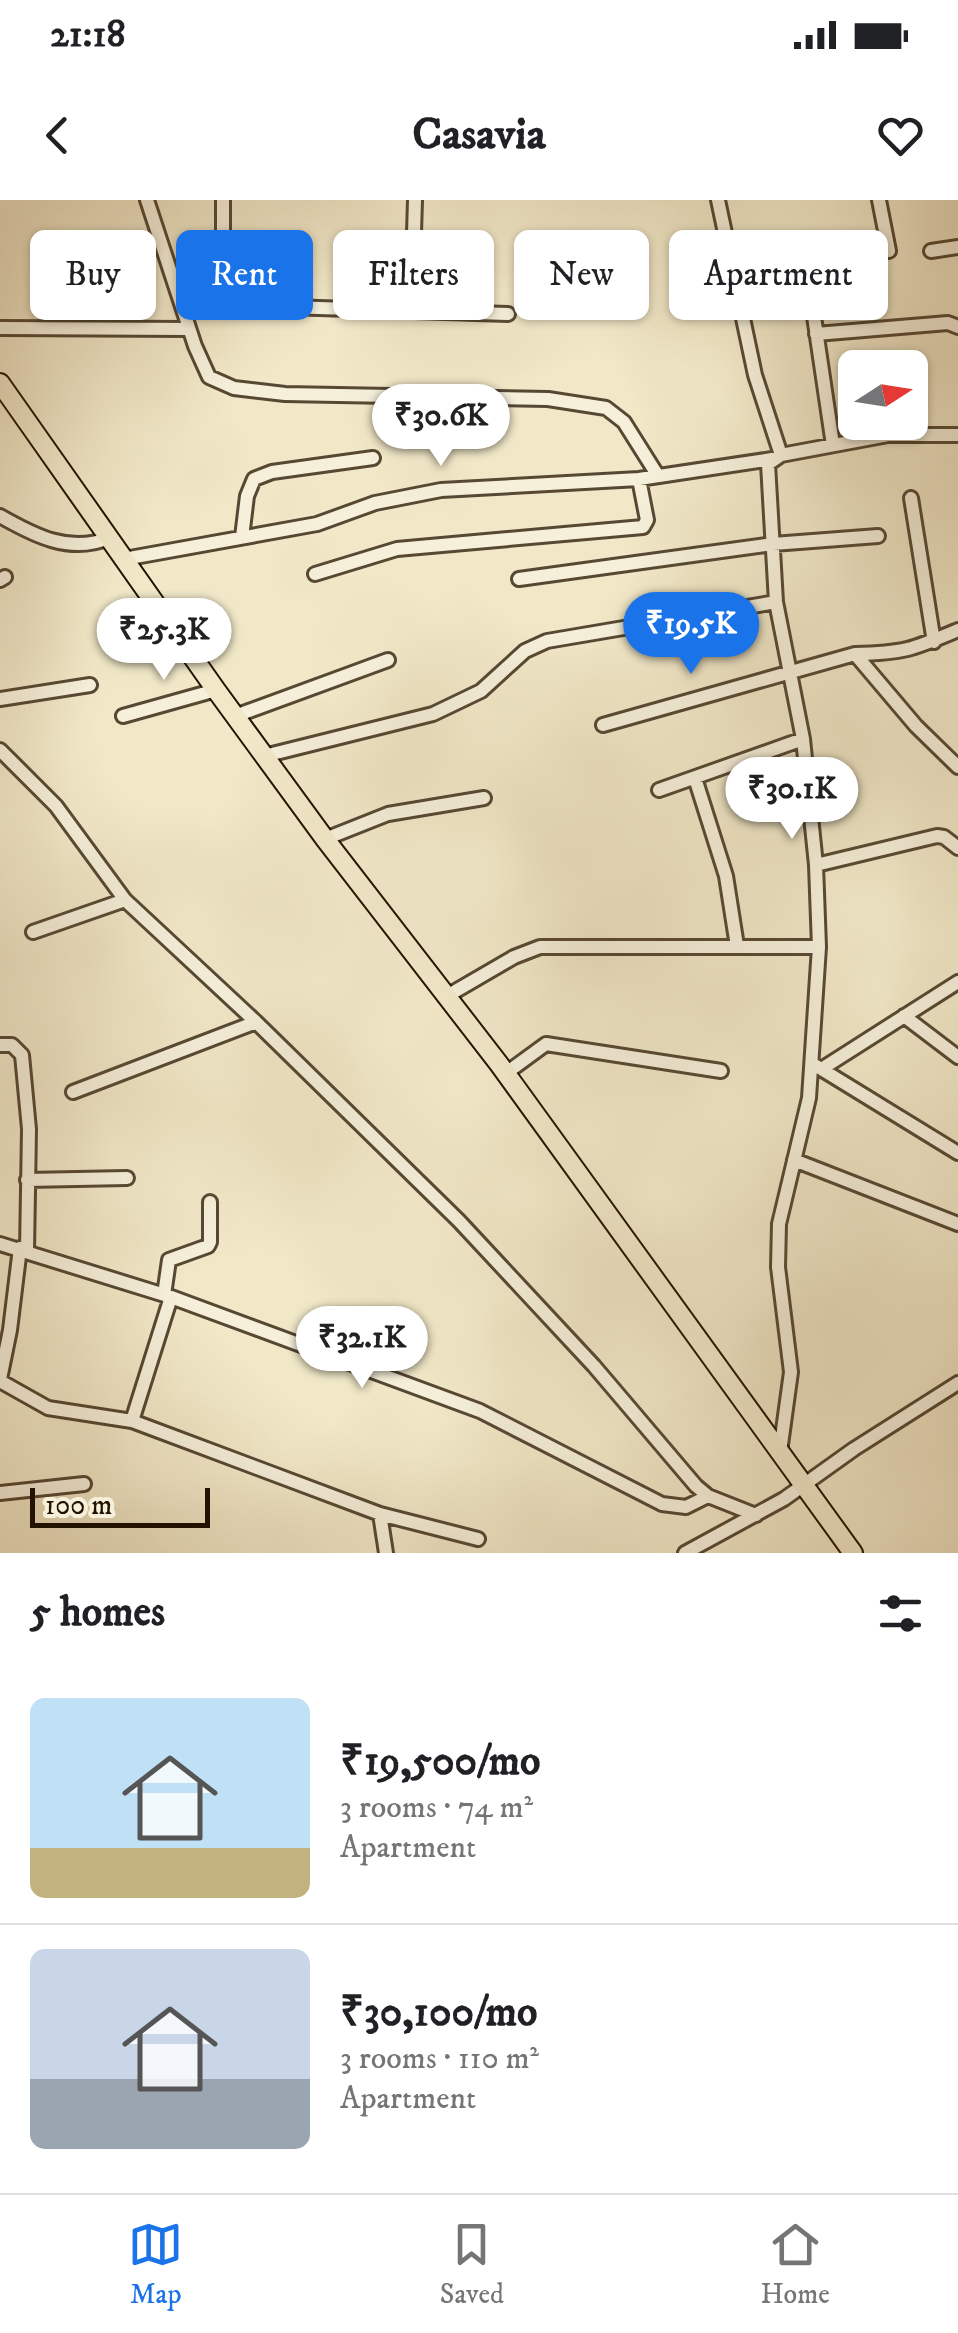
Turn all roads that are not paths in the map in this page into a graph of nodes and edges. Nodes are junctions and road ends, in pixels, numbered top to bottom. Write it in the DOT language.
graph roads {
  1 [pos="147,200"];
  2 [pos="222,200"];
  3 [pos="415,200"];
  4 [pos="718,200"];
  5 [pos="879,200"];
  6 [pos="414,230"];
  7 [pos="724,230"];
  8 [pos="958,246"];
  9 [pos="889,250"];
  10 [pos="931,251"];
  11 [pos="508,314"];
  12 [pos="744,320"];
  13 [pos="814,320"];
  14 [pos="958,327"];
  15 [pos="0,328"];
  16 [pos="189,329"];
  17 [pos="816,334"];
  18 [pos="0,383"];
  19 [pos="958,435"];
  20 [pos="833,445"];
  21 [pos="776,457"];
  22 [pos="374,458"];
  23 [pos="658,476"];
  24 [pos="639,478"];
  25 [pos="912,498"];
  26 [pos="0,516"];
  27 [pos="878,536"];
  28 [pos="109,538"];
  29 [pos="242,538"];
  30 [pos="773,544"];
  31 [pos="124,558"];
  32 [pos="315,574"];
  33 [pos="520,579"];
  34 [pos="776,602"];
  35 [pos="958,630"];
  36 [pos="934,642"];
  37 [pos="855,654"];
  38 [pos="388,660"];
  39 [pos="790,670"];
  40 [pos="90,685"];
  41 [pos="216,690"];
  42 [pos="0,699"];
  43 [pos="123,716"];
  44 [pos="235,716"];
  45 [pos="603,724"];
  46 [pos="803,739"];
  47 [pos="0,750"];
  48 [pos="264,756"];
  49 [pos="957,765"];
  50 [pos="695,778"];
  51 [pos="659,790"];
  52 [pos="484,798"];
  53 [pos="325,839"];
  54 [pos="958,848"];
  55 [pos="816,865"];
  56 [pos="125,900"];
  57 [pos="34,932"];
  58 [pos="737,946"];
  59 [pos="819,947"];
  60 [pos="958,982"];
  61 [pos="447,996"];
  62 [pos="904,1016"];
  63 [pos="256,1022"];
  64 [pos="0,1045"];
  65 [pos="958,1058"];
  66 [pos="818,1066"];
  67 [pos="721,1070"];
  68 [pos="505,1074"];
  69 [pos="73,1092"];
  70 [pos="958,1152"];
  71 [pos="794,1160"];
  72 [pos="128,1178"];
  73 [pos="28,1180"];
  74 [pos="210,1202"];
  75 [pos="958,1224"];
  76 [pos="0,1244"];
  77 [pos="23,1249"];
  78 [pos="167,1296"];
  79 [pos="0,1380"];
  80 [pos="958,1383"];
  81 [pos="132,1421"];
  82 [pos="780,1452"];
  83 [pos="84,1484"];
  84 [pos="806,1486"];
  85 [pos="0,1493"];
  86 [pos="708,1496"];
  87 [pos="380,1514"];
  88 [pos="756,1514"];
  89 [pos="722,1534"];
  90 [pos="478,1539"];
  91 [pos="386,1553"];
  92 [pos="685,1553"];
  93 [pos="723,1553"];
  94 [pos="854,1553"];
  1 -- 16 [label="street"];
  2 -- 11 [label="street"];
  3 -- 6 [label="street"];
  4 -- 7 [label="street"];
  5 -- 9 [label="street"];
  8 -- 10 [label="street"];
  12 -- 21 [label="street"];
  13 -- 17 [label="street"];
  14 -- 17 [label="street"];
  15 -- 16 [label="street"];
  16 -- 23 [label="street"];
  17 -- 20 [label="street"];
  18 -- 28 [label="highway"];
  19 -- 20 [label="street"];
  20 -- 21 [label="street"];
  21 -- 23 [label="street"];
  21 -- 30 [label="street"];
  22 -- 29 [label="street"];
  23 -- 24 [label="street"];
  24 -- 29 [label="street"];
  24 -- 32 [label="street"];
  25 -- 36 [label="street"];
  26 -- 28 [label="street"];
  27 -- 30 [label="street"];
  28 -- 31 [label="highway"];
  29 -- 31 [label="street"];
  30 -- 33 [label="street"];
  30 -- 34 [label="street"];
  31 -- 41 [label="highway"];
  34 -- 39 [label="street"];
  34 -- 48 [label="street"];
  35 -- 36 [label="street"];
  36 -- 37 [label="street"];
  37 -- 39 [label="street"];
  37 -- 49 [label="street"];
  38 -- 44 [label="street"];
  39 -- 45 [label="street"];
  39 -- 46 [label="street"];
  40 -- 42 [label="street"];
  41 -- 43 [label="street"];
  41 -- 44 [label="highway"];
  44 -- 48 [label="highway"];
  46 -- 50 [label="street"];
  46 -- 55 [label="street"];
  47 -- 56 [label="street"];
  48 -- 53 [label="highway"];
  50 -- 51 [label="street"];
  50 -- 58 [label="street"];
  52 -- 53 [label="street"];
  53 -- 61 [label="highway"];
  54 -- 55 [label="street"];
  55 -- 59 [label="street"];
  56 -- 57 [label="street"];
  56 -- 63 [label="street"];
  58 -- 59 [label="street"];
  58 -- 61 [label="street"];
  59 -- 66 [label="street"];
  60 -- 62 [label="street"];
  61 -- 68 [label="highway"];
  62 -- 65 [label="street"];
  62 -- 66 [label="street"];
  63 -- 69 [label="street"];
  63 -- 86 [label="street"];
  64 -- 73 [label="street"];
  66 -- 70 [label="street"];
  66 -- 71 [label="street"];
  67 -- 68 [label="street"];
  68 -- 82 [label="highway"];
  71 -- 75 [label="street"];
  71 -- 82 [label="street"];
  72 -- 73 [label="street"];
  73 -- 77 [label="street"];
  74 -- 78 [label="street"];
  76 -- 77 [label="street"];
  77 -- 78 [label="street"];
  77 -- 79 [label="street"];
  78 -- 81 [label="street"];
  78 -- 86 [label="street"];
  79 -- 81 [label="street"];
  80 -- 84 [label="street"];
  81 -- 87 [label="street"];
  82 -- 84 [label="highway"];
  83 -- 85 [label="street"];
  84 -- 88 [label="street"];
  84 -- 94 [label="highway"];
  86 -- 88 [label="street"];
  87 -- 90 [label="street"];
  87 -- 91 [label="street"];
  88 -- 89 [label="street"];
  89 -- 92 [label="street"];
  89 -- 93 [label="street"];
}
